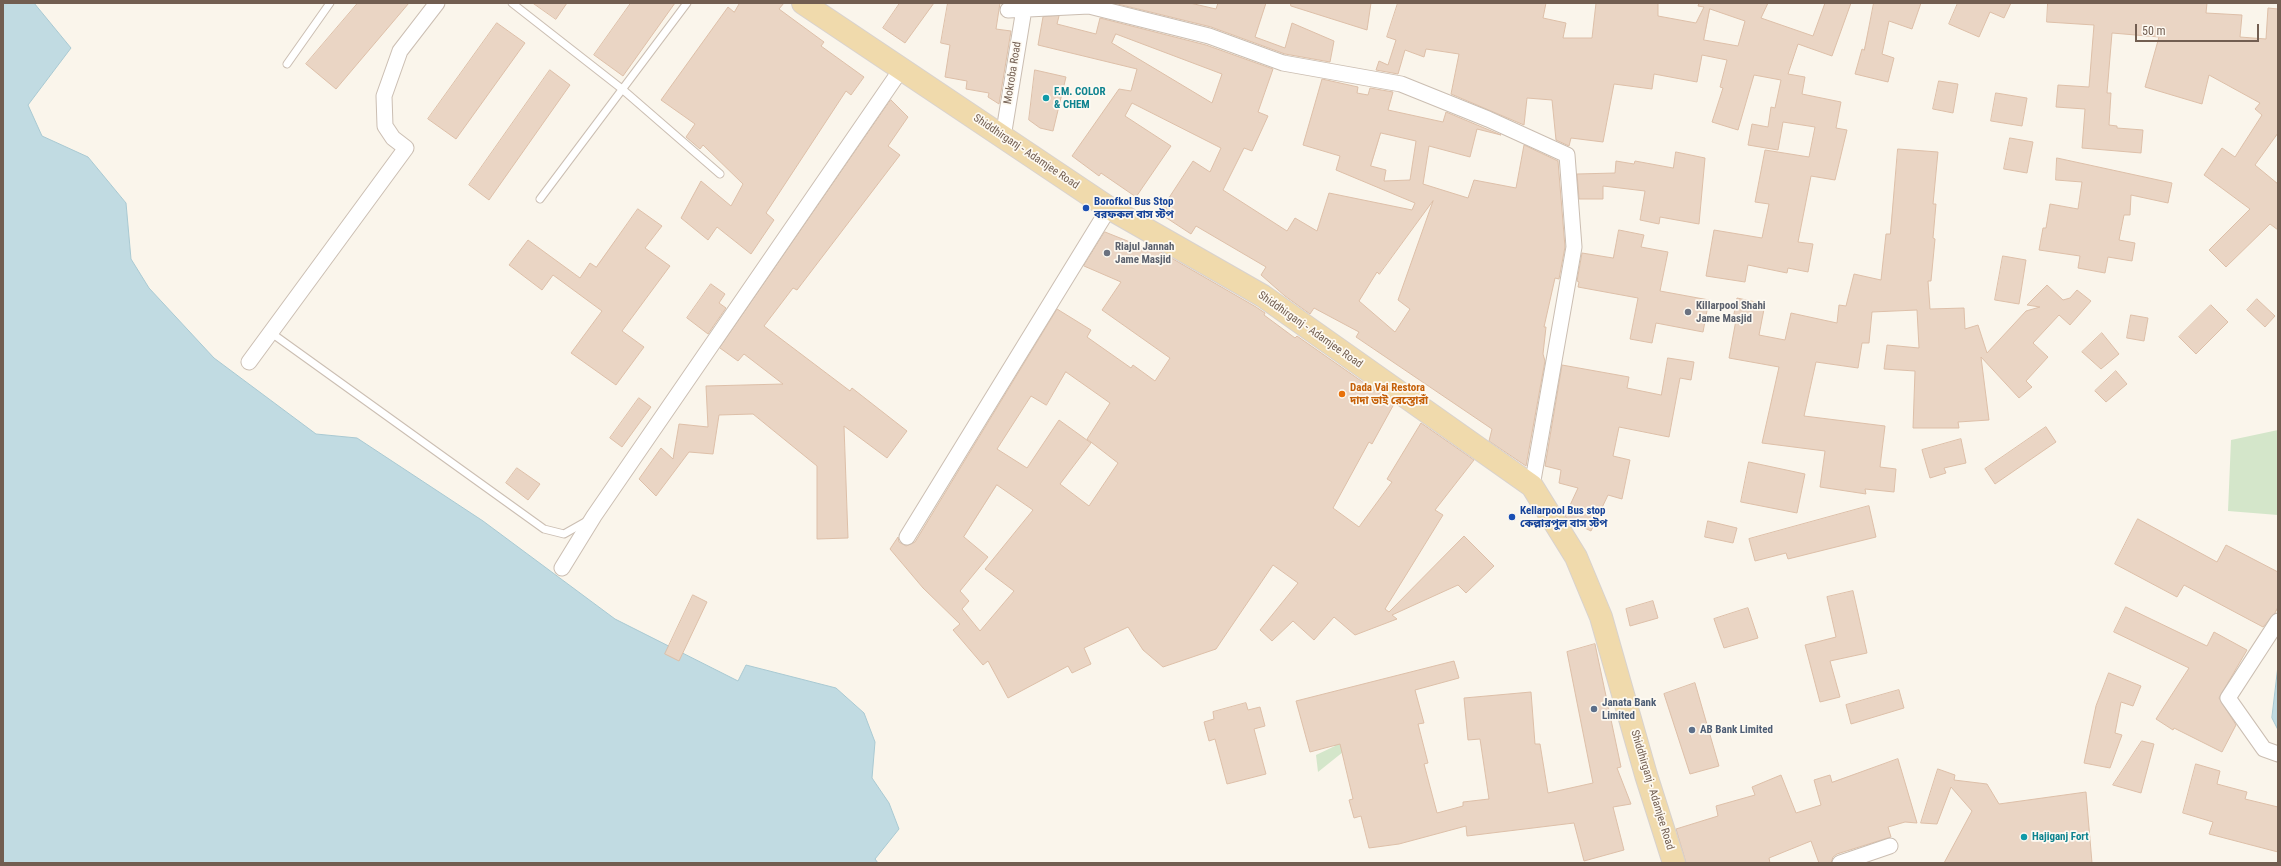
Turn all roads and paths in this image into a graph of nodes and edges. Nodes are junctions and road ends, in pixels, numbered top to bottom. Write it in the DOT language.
graph roads {
  1 [pos="330,3"];
  2 [pos="437,3"];
  3 [pos="512,3"];
  4 [pos="687,3"];
  5 [pos="803,3"];
  6 [pos="1090,4"];
  7 [pos="1024,9"];
  8 [pos="1008,10"];
  9 [pos="287,64"];
  10 [pos="902,68"];
  11 [pos="622,89"];
  12 [pos="1003,137"];
  13 [pos="720,174"];
  14 [pos="540,199"];
  15 [pos="1109,208"];
  16 [pos="270,332"];
  17 [pos="248,362"];
  18 [pos="1532,486"];
  19 [pos="594,516"];
  20 [pos="907,537"];
  21 [pos="562,568"];
  22 [pos="2278,621"];
  23 [pos="2278,754"];
  24 [pos="1890,846"];
  25 [pos="1674,863"];
  26 [pos="1840,863"];
  1 -- 9 [label="lane"];
  2 -- 16 [label="street"];
  3 -- 11 [label="lane"];
  4 -- 11 [label="lane"];
  5 -- 10 [label="main road, Shiddhirganj - Adamjee Road"];
  6 -- 7 [label="street"];
  6 -- 18 [label="street"];
  7 -- 8 [label="street"];
  7 -- 12 [label="street, Mokroba Road"];
  10 -- 12 [label="main road, Shiddhirganj - Adamjee Road"];
  10 -- 19 [label="street"];
  11 -- 13 [label="lane"];
  11 -- 14 [label="lane"];
  12 -- 15 [label="main road, Shiddhirganj - Adamjee Road"];
  15 -- 18 [label="main road, Shiddhirganj - Adamjee Road"];
  15 -- 20 [label="street"];
  16 -- 17 [label="street"];
  16 -- 19 [label="lane"];
  18 -- 25 [label="main road, Shiddhirganj - Adamjee Road"];
  19 -- 21 [label="street"];
  22 -- 23 [label="street"];
  24 -- 26 [label="street"];
}
